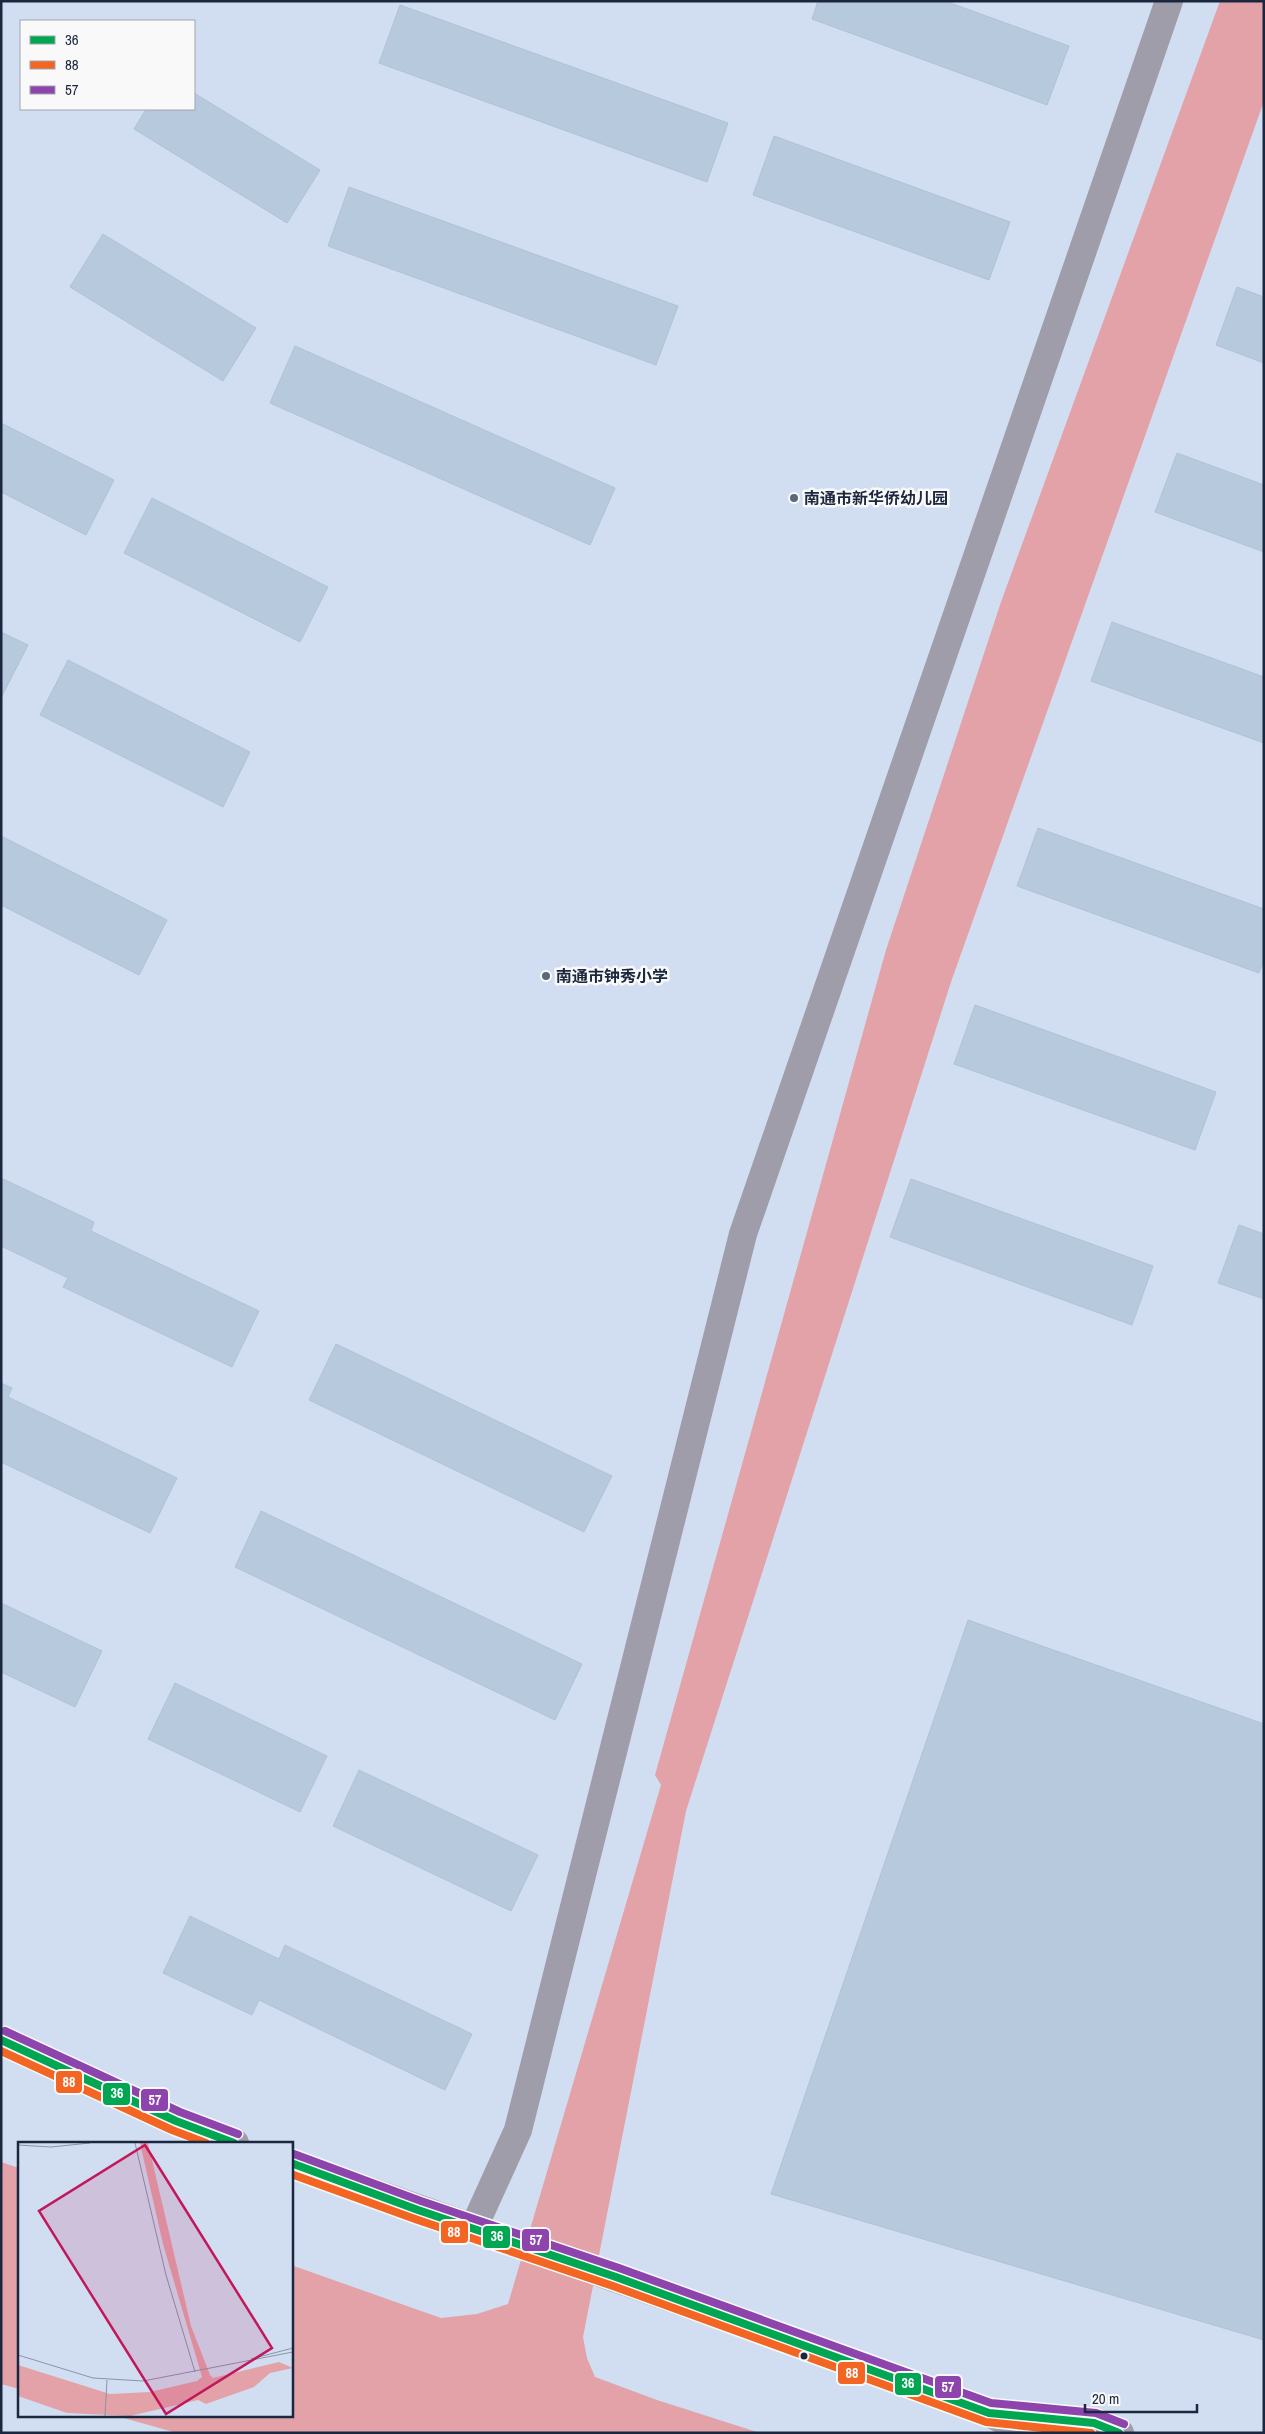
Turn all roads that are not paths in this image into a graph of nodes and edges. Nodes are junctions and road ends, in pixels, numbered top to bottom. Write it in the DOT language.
graph roads {
  1 [pos="1169,1"];
  2 [pos="1,2040"];
  3 [pos="232,2142"];
  4 [pos="292,2163"];
  5 [pos="474,2227"];
  6 [pos="989,2413"];
  7 [pos="1028,2433"];
  8 [pos="1120,2433"];
  1 -- 5 [label="street"];
  2 -- 3 [label="street"];
  4 -- 5 [label="street"];
  5 -- 6 [label="street"];
  6 -- 7 [label="street"];
  6 -- 8 [label="street"];
}
